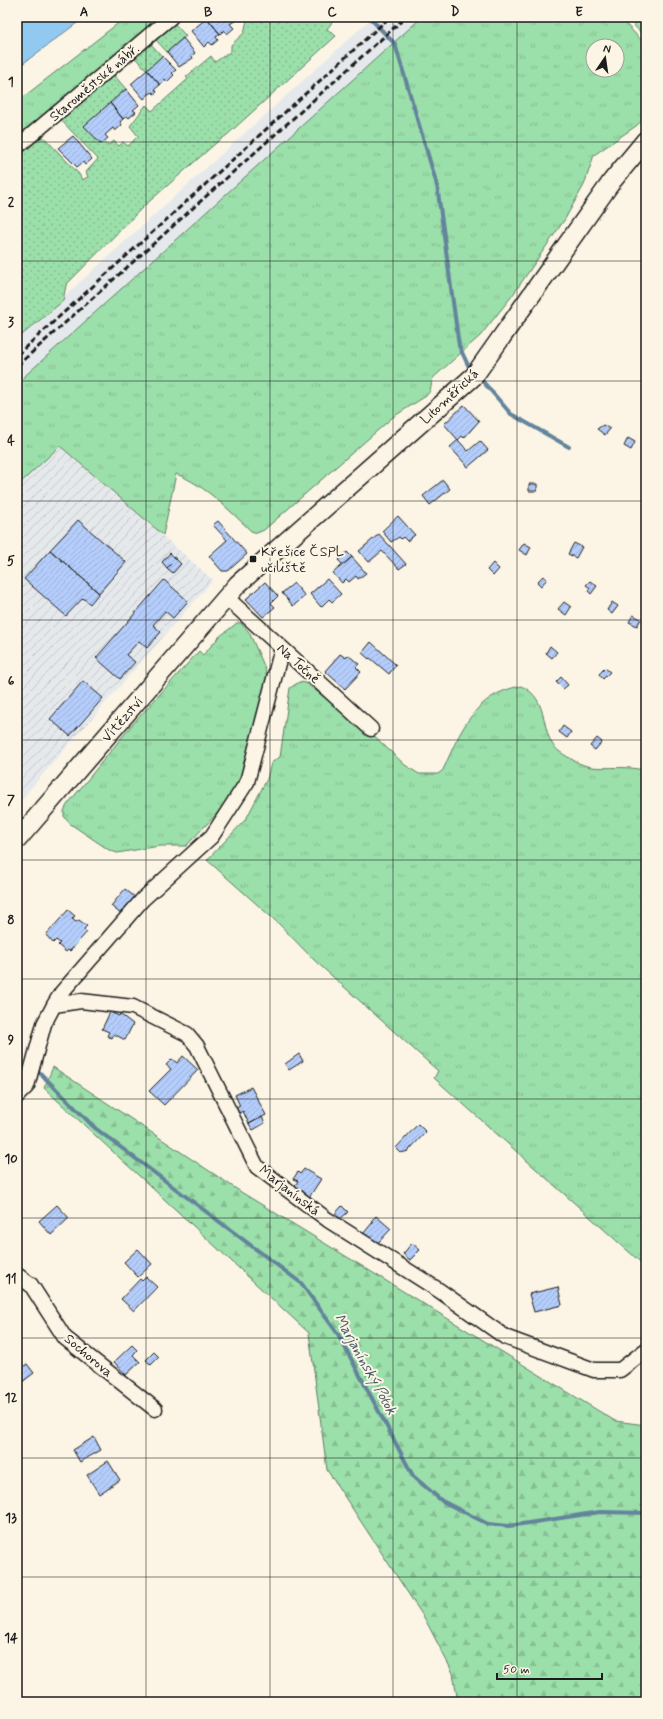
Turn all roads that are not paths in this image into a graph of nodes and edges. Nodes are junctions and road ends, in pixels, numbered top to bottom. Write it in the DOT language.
graph roads {
  1 [pos="171,17"];
  2 [pos="646,140"];
  3 [pos="17,147"];
  4 [pos="227,598"];
  5 [pos="282,648"];
  6 [pos="371,729"];
  7 [pos="17,840"];
  8 [pos="54,1005"];
  9 [pos="17,1096"];
  10 [pos="17,1275"];
  11 [pos="646,1350"];
  12 [pos="155,1409"];
  1 -- 3 [label="street, Staroměstské nábř."];
  2 -- 4 [label="main road, Litoměřická"];
  4 -- 5 [label="street, Na Točně"];
  4 -- 7 [label="main road, Vítězství"];
  5 -- 6 [label="street, Na Točně"];
  5 -- 8 [label="street"];
  8 -- 9 [label="street"];
  8 -- 11 [label="street, Marjanínská"];
  10 -- 12 [label="street, Sochorova"];
}
